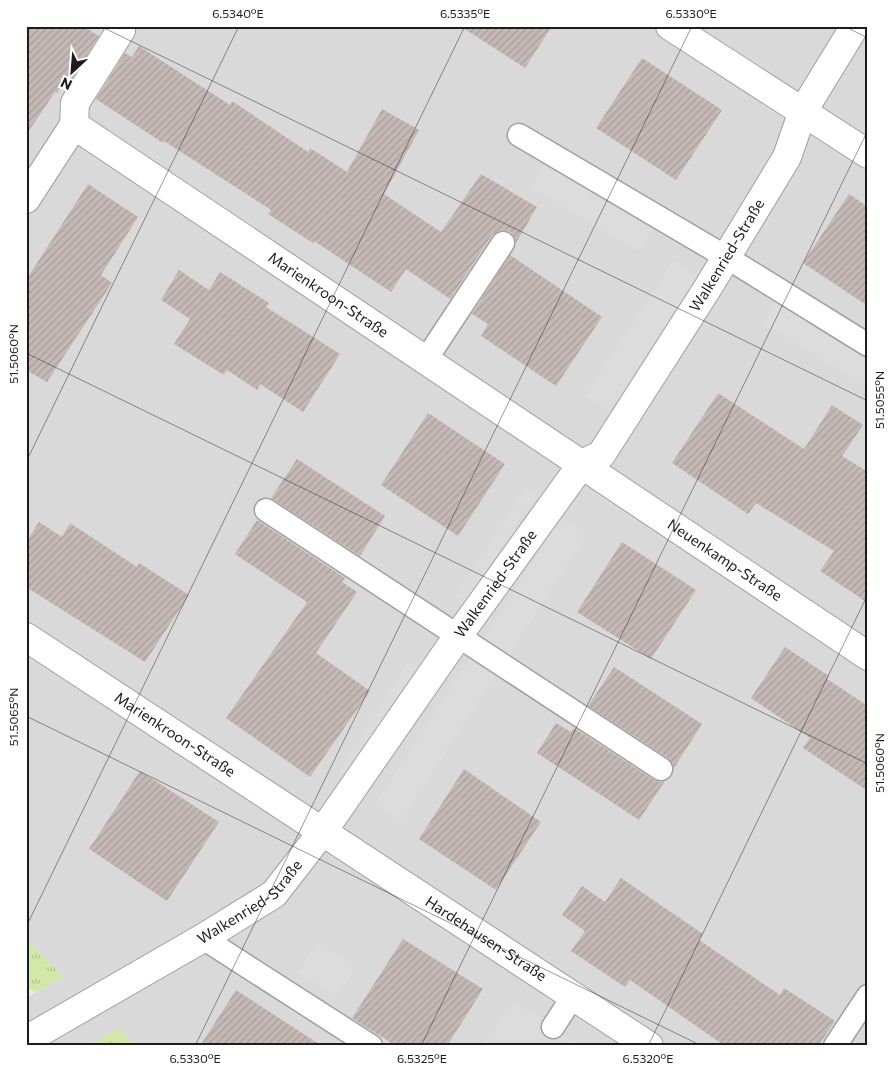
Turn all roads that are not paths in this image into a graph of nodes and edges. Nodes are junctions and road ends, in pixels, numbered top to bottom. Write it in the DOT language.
graph roads {
  1 [pos="670,26"];
  2 [pos="855,26"];
  3 [pos="121,30"];
  4 [pos="802,111"];
  5 [pos="74,125"];
  6 [pos="519,135"];
  7 [pos="868,154"];
  8 [pos="26,199"];
  9 [pos="503,243"];
  10 [pos="726,257"];
  11 [pos="868,345"];
  12 [pos="426,361"];
  13 [pos="582,464"];
  14 [pos="266,510"];
  15 [pos="458,636"];
  16 [pos="26,638"];
  17 [pos="868,656"];
  18 [pos="661,769"];
  19 [pos="323,831"];
  20 [pos="203,938"];
  21 [pos="574,996"];
  22 [pos="868,996"];
  23 [pos="553,1027"];
  24 [pos="26,1040"];
  25 [pos="371,1046"];
  26 [pos="649,1046"];
  27 [pos="835,1046"];
  1 -- 4 [label="street"];
  2 -- 4 [label="street, Walkenried-Straße"];
  3 -- 5 [label="street"];
  4 -- 7 [label="street"];
  4 -- 10 [label="street, Walkenried-Straße"];
  5 -- 8 [label="street"];
  5 -- 12 [label="street, Marienkroon-Straße"];
  6 -- 10 [label="lane"];
  9 -- 12 [label="lane"];
  10 -- 11 [label="lane"];
  10 -- 13 [label="street, Walkenried-Straße"];
  12 -- 13 [label="street, Marienkroon-Straße"];
  13 -- 15 [label="street, Walkenried-Straße"];
  13 -- 17 [label="street, Neuenkamp-Straße"];
  14 -- 15 [label="lane"];
  15 -- 18 [label="lane"];
  15 -- 19 [label="street, Walkenried-Straße"];
  16 -- 19 [label="street, Marienkroon-Straße"];
  19 -- 20 [label="street, Walkenried-Straße"];
  19 -- 21 [label="street, Hardehausen-Straße"];
  20 -- 24 [label="street, Walkenried-Straße"];
  20 -- 25 [label="lane"];
  21 -- 23 [label="lane"];
  21 -- 26 [label="street, Hardehausen-Straße"];
  22 -- 27 [label="lane"];
}
